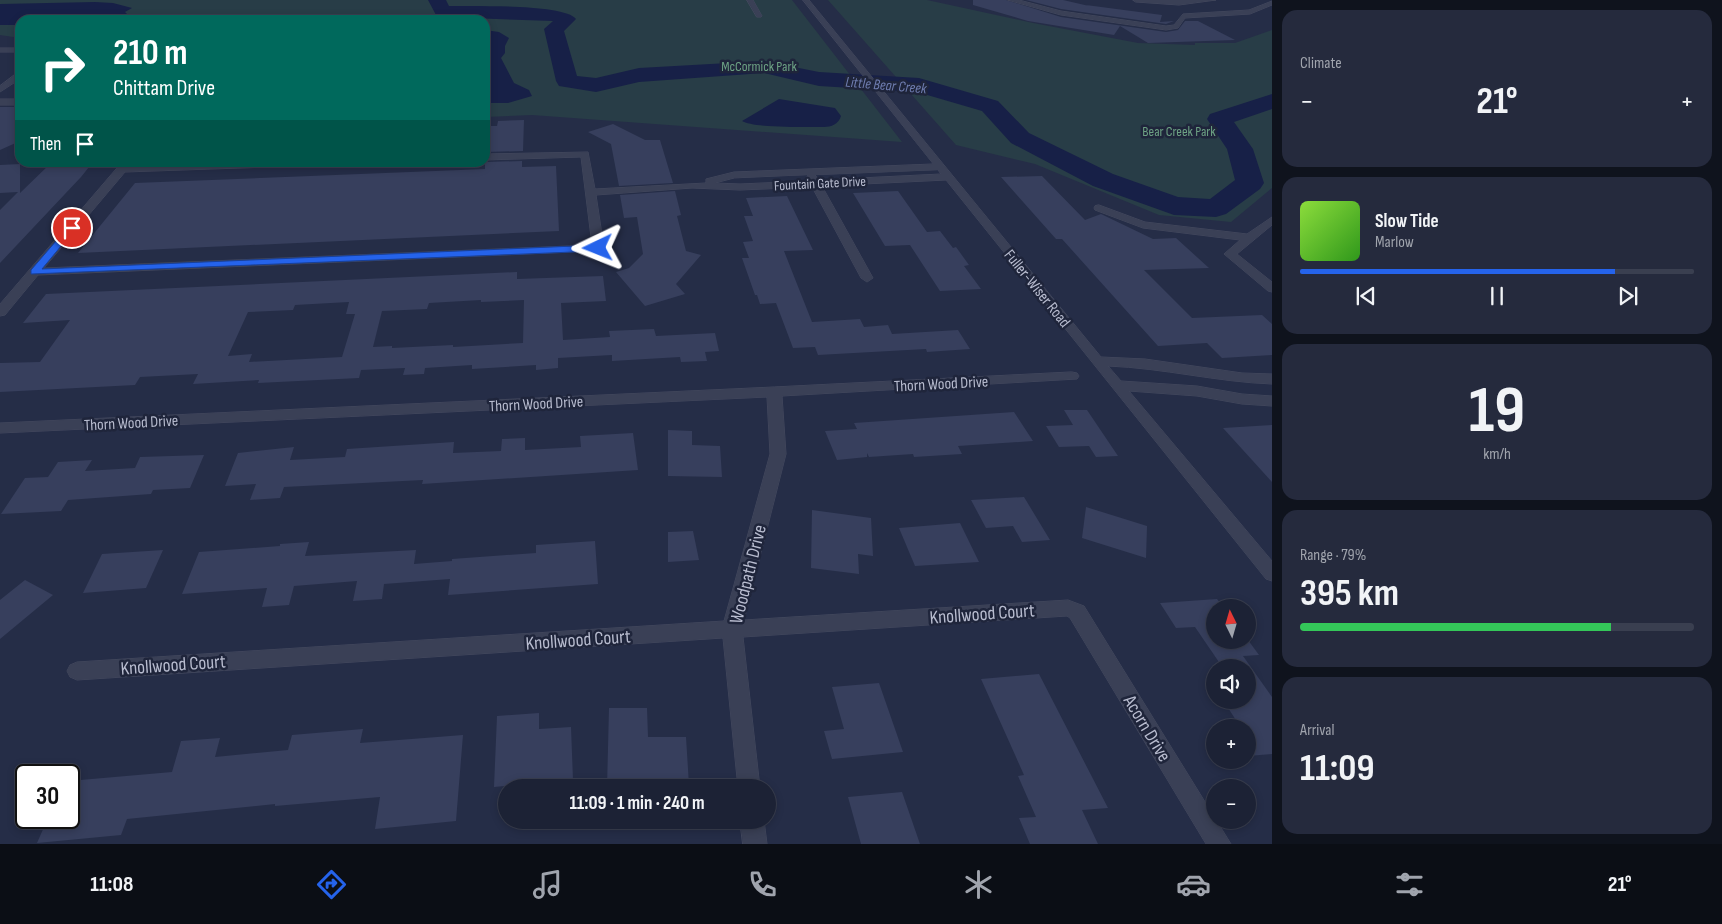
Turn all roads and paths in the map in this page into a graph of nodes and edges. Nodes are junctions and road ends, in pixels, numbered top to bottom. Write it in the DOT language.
graph roads {
  1 [pos="750,0"];
  2 [pos="806,0"];
  3 [pos="1011,0"];
  4 [pos="1136,0"];
  5 [pos="1212,0"];
  6 [pos="1185,2"];
  7 [pos="1195,2"];
  8 [pos="1272,3"];
  9 [pos="1210,14"];
  10 [pos="1219,14"];
  11 [pos="759,16"];
  12 [pos="0,50"];
  13 [pos="15,50"];
  14 [pos="15,79"];
  15 [pos="0,90"];
  16 [pos="0,102"];
  17 [pos="15,102"];
  18 [pos="490,157"];
  19 [pos="124,167"];
  20 [pos="809,172"];
  21 [pos="944,172"];
  22 [pos="815,184"];
  23 [pos="692,185"];
  24 [pos="590,192"];
  25 [pos="1099,208"];
  26 [pos="1272,220"];
  27 [pos="1249,238"];
  28 [pos="34,272"];
  29 [pos="867,278"];
  30 [pos="1272,288"];
  31 [pos="0,312"];
  32 [pos="1097,361"];
  33 [pos="1072,376"];
  34 [pos="1272,378"];
  35 [pos="1117,386"];
  36 [pos="774,392"];
  37 [pos="1272,401"];
  38 [pos="0,428"];
  39 [pos="1272,574"];
  40 [pos="1077,612"];
  41 [pos="732,629"];
  42 [pos="77,670"];
  43 [pos="748,779"];
  44 [pos="753,829"];
  45 [pos="755,844"];
  46 [pos="1219,844"];
  1 -- 11 [label="street"];
  2 -- 21 [label="street, Fuller-Wiser Road"];
  3 -- 9 [label="street"];
  4 -- 6 [label="street"];
  5 -- 7 [label="street"];
  6 -- 7 [label="street"];
  6 -- 9 [label="street"];
  7 -- 10 [label="street"];
  8 -- 10 [label="street"];
  9 -- 10 [label="street"];
  12 -- 13 [label="street"];
  14 -- 15 [label="street"];
  16 -- 17 [label="street"];
  18 -- 24 [label="street"];
  19 -- 28 [label="street"];
  20 -- 21 [label="street, Fountain Gate Drive"];
  20 -- 22 [label="street"];
  20 -- 23 [label="street, Fountain Gate Drive"];
  21 -- 22 [label="street, Fountain Gate Drive"];
  21 -- 32 [label="street, Fuller-Wiser Road"];
  22 -- 23 [label="street, Fountain Gate Drive"];
  22 -- 29 [label="street"];
  23 -- 24 [label="street, Fountain Gate Drive"];
  24 -- 28 [label="street"];
  25 -- 27 [label="street"];
  26 -- 27 [label="street"];
  27 -- 30 [label="street"];
  28 -- 31 [label="street"];
  32 -- 34 [label="street"];
  32 -- 35 [label="street, Fuller-Wiser Road"];
  33 -- 36 [label="street, Thorn Wood Drive"];
  35 -- 37 [label="street"];
  35 -- 39 [label="street, Fuller-Wiser Road"];
  36 -- 38 [label="street, Thorn Wood Drive"];
  36 -- 41 [label="street, Woodpath Drive"];
  40 -- 41 [label="street, Knollwood Court"];
  40 -- 46 [label="street, Acorn Drive"];
  41 -- 42 [label="street, Knollwood Court"];
  41 -- 43 [label="street, Woodpath Drive"];
  44 -- 45 [label="street"];
}
